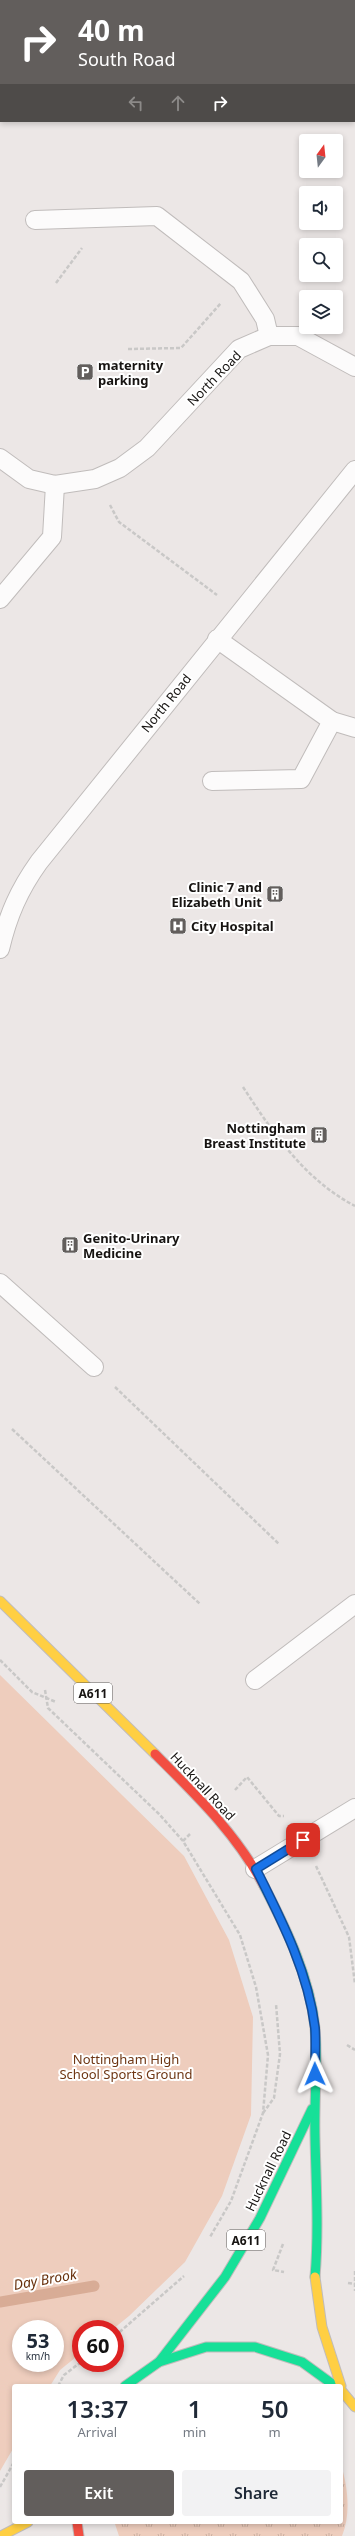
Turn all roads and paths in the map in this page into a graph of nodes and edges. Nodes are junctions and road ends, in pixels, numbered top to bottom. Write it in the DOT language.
graph roads {
  1 [pos="90,218"];
  2 [pos="35,220"];
  3 [pos="241,280"];
  4 [pos="56,282"];
  5 [pos="269,336"];
  6 [pos="128,349"];
  7 [pos="355,367"];
  8 [pos="0,458"];
  9 [pos="355,470"];
  10 [pos="95,479"];
  11 [pos="56,484"];
  12 [pos="0,598"];
  13 [pos="239,612"];
  14 [pos="217,639"];
  15 [pos="332,721"];
  16 [pos="355,728"];
  17 [pos="212,781"];
  18 [pos="0,949"];
  19 [pos="243,1087"];
  20 [pos="355,1206"];
  21 [pos="0,1283"];
  22 [pos="94,1368"];
  23 [pos="12,1429"];
  24 [pos="280,1544"];
  25 [pos="0,1601"];
  26 [pos="200,1604"];
  27 [pos="355,1604"];
  28 [pos="0,1660"];
  29 [pos="255,1680"];
  30 [pos="44,1685"];
  31 [pos="46,1699"];
  32 [pos="60,1704"];
  33 [pos="355,1808"];
  34 [pos="315,1833"];
  35 [pos="256,1869"];
  36 [pos="355,1984"];
  37 [pos="276,2003"];
  38 [pos="314,2106"];
  39 [pos="263,2113"];
  40 [pos="209,2239"];
  41 [pos="284,2242"];
  42 [pos="355,2271"];
  43 [pos="285,2272"];
  44 [pos="185,2275"];
  45 [pos="354,2284"];
  46 [pos="355,2291"];
  47 [pos="124,2328"];
  48 [pos="159,2362"];
  49 [pos="72,2369"];
  50 [pos="59,2384"];
  51 [pos="128,2384"];
  52 [pos="334,2384"];
  53 [pos="339,2384"];
  54 [pos="343,2392"];
  55 [pos="355,2407"];
  56 [pos="12,2466"];
  57 [pos="0,2487"];
  58 [pos="24,2524"];
  59 [pos="77,2524"];
  60 [pos="1,2536"];
  61 [pos="79,2536"];
  1 -- 2 [label="lane"];
  1 -- 3 [label="lane"];
  1 -- 4 [label="path"];
  3 -- 5 [label="lane"];
  3 -- 6 [label="path"];
  5 -- 7 [label="lane, North Road"];
  5 -- 10 [label="lane, North Road"];
  8 -- 11 [label="lane, North Road"];
  9 -- 13 [label="lane, North Road"];
  10 -- 11 [label="lane, North Road"];
  10 -- 13 [label="path"];
  11 -- 12 [label="lane"];
  13 -- 14 [label="lane, North Road"];
  14 -- 15 [label="lane"];
  14 -- 18 [label="lane, North Road"];
  15 -- 16 [label="lane"];
  15 -- 17 [label="lane"];
  19 -- 20 [label="path"];
  21 -- 22 [label="lane"];
  22 -- 24 [label="path"];
  23 -- 26 [label="path"];
  25 -- 35 [label="main road, Hucknall Road / A611"];
  27 -- 29 [label="lane"];
  28 -- 31 [label="path"];
  30 -- 31 [label="path"];
  31 -- 32 [label="path"];
  31 -- 39 [label="path"];
  33 -- 34 [label="lane"];
  34 -- 35 [label="lane"];
  34 -- 36 [label="path"];
  35 -- 38 [label="main road, Hucknall Road / A611"];
  37 -- 39 [label="path"];
  38 -- 48 [label="main road, Hucknall Road / A611"];
  38 -- 53 [label="main road, Hucknall Road / A611"];
  39 -- 40 [label="path"];
  41 -- 43 [label="path"];
  42 -- 45 [label="path"];
  44 -- 47 [label="path"];
  45 -- 46 [label="path"];
  48 -- 51 [label="main road"];
  48 -- 52 [label="main road"];
  49 -- 50 [label="path"];
  54 -- 55 [label="main road"];
  56 -- 57 [label="path"];
  58 -- 60 [label="main road"];
  59 -- 61 [label="main road"];
}
